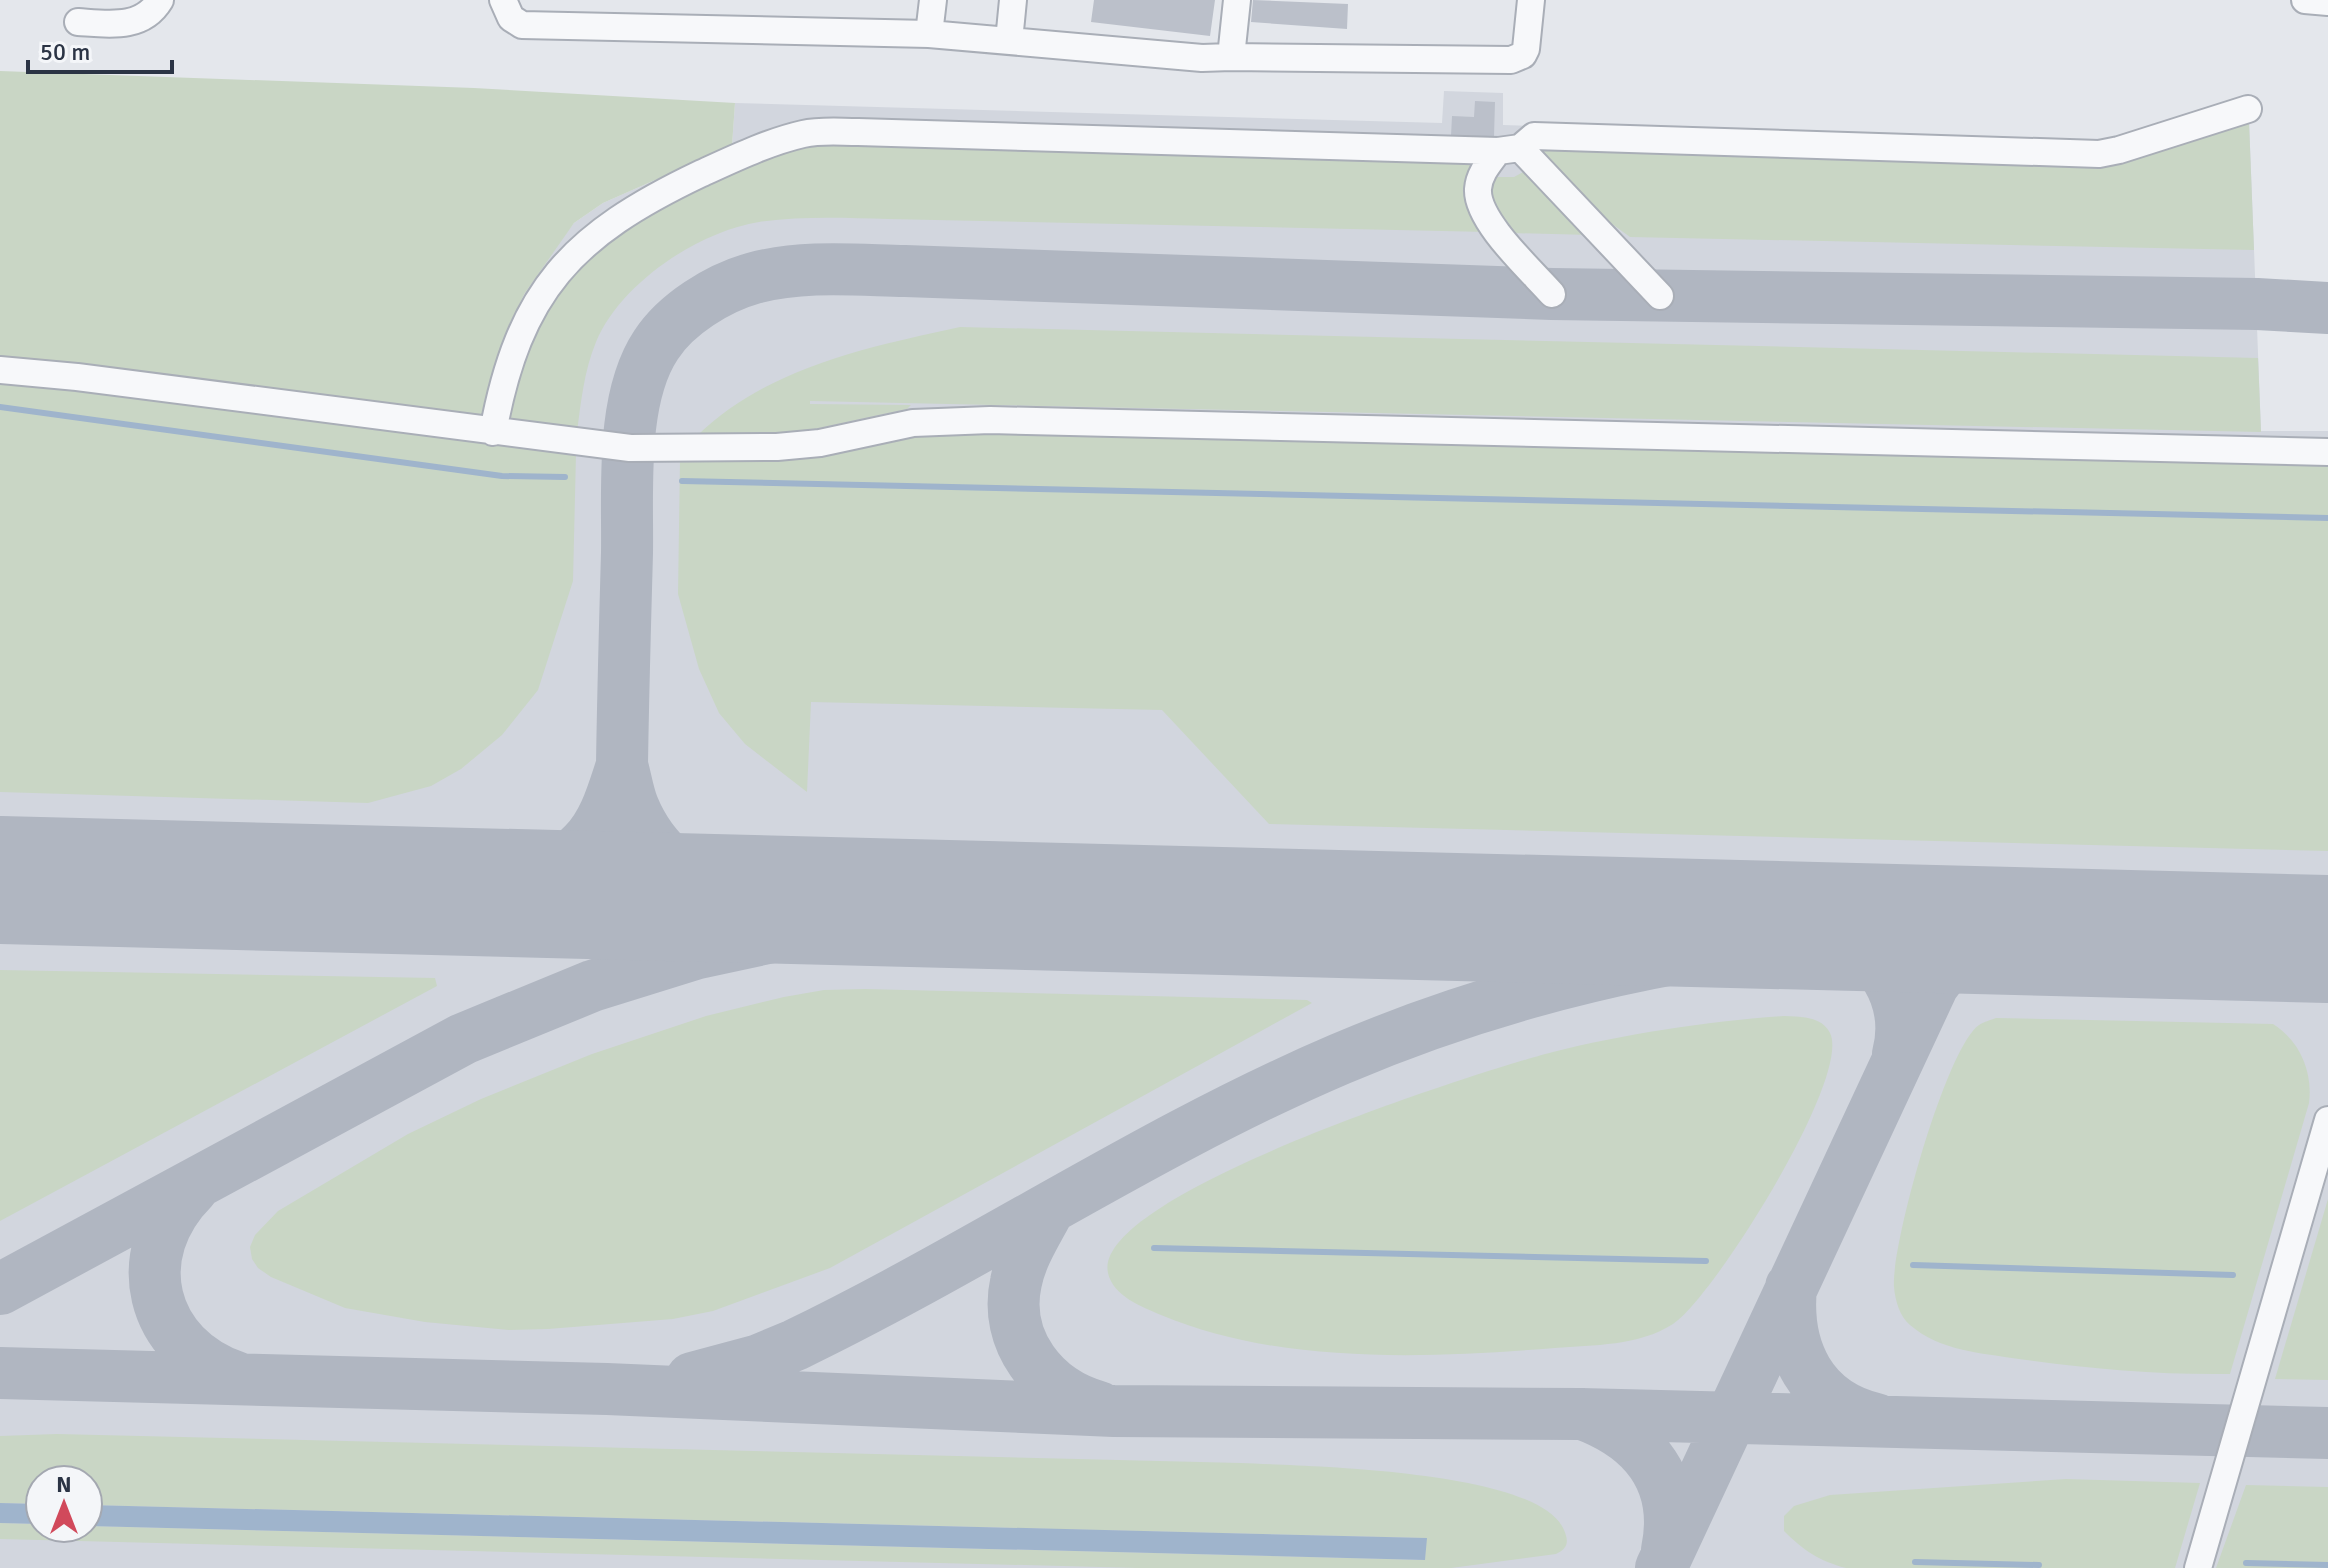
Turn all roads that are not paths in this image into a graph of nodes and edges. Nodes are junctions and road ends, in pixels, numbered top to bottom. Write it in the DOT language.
graph roads {
  1 [pos="160,0"];
  2 [pos="503,0"];
  3 [pos="933,0"];
  4 [pos="1013,0"];
  5 [pos="1237,0"];
  6 [pos="1531,0"];
  7 [pos="2305,0"];
  8 [pos="2328,2"];
  9 [pos="78,22"];
  10 [pos="929,34"];
  11 [pos="1009,41"];
  12 [pos="1231,57"];
  13 [pos="2248,109"];
  14 [pos="1509,150"];
  15 [pos="1552,294"];
  16 [pos="1660,296"];
  17 [pos="0,370"];
  18 [pos="493,432"];
  19 [pos="2328,452"];
  20 [pos="2328,1120"];
  21 [pos="2198,1568"];
  1 -- 9 [label="street"];
  2 -- 10 [label="street"];
  3 -- 10 [label="street"];
  4 -- 11 [label="street"];
  5 -- 12 [label="street"];
  6 -- 12 [label="street"];
  7 -- 8 [label="street"];
  10 -- 11 [label="street"];
  11 -- 12 [label="street"];
  13 -- 14 [label="street"];
  14 -- 15 [label="street"];
  14 -- 16 [label="street"];
  14 -- 18 [label="street"];
  17 -- 18 [label="street"];
  18 -- 19 [label="street"];
  20 -- 21 [label="street"];
}
